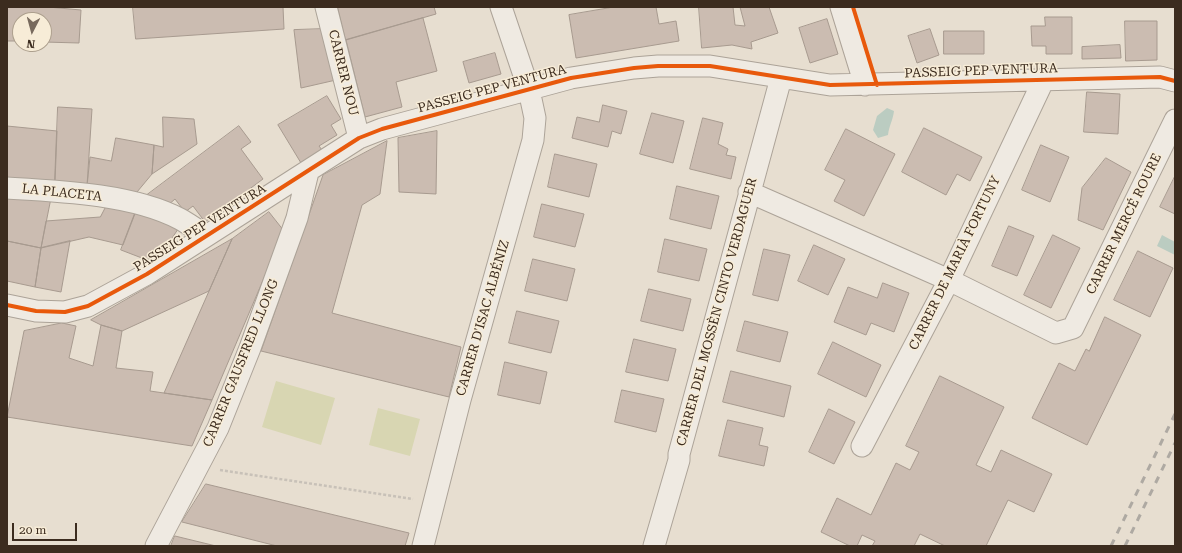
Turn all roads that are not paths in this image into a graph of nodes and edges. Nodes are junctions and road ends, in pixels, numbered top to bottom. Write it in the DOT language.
graph roads {
  1 [pos="326,7"];
  2 [pos="501,7"];
  3 [pos="841,7"];
  4 [pos="1170,77"];
  5 [pos="781,78"];
  6 [pos="1044,79"];
  7 [pos="864,85"];
  8 [pos="529,90"];
  9 [pos="1175,120"];
  10 [pos="359,138"];
  11 [pos="308,172"];
  12 [pos="7,188"];
  13 [pos="749,192"];
  14 [pos="206,235"];
  15 [pos="949,280"];
  16 [pos="7,305"];
  17 [pos="862,446"];
  18 [pos="156,546"];
  19 [pos="423,546"];
  20 [pos="654,546"];
  1 -- 10 [label="street, CARRER NOU"];
  2 -- 8 [label="street, CARRER D'ISAC ALBÉNIZ"];
  3 -- 7 [label="street"];
  4 -- 6 [label="street, PASSEIG PEP VENTURA"];
  5 -- 7 [label="street, PASSEIG PEP VENTURA"];
  5 -- 8 [label="street, PASSEIG PEP VENTURA"];
  5 -- 13 [label="street, CARRER DEL MOSSÈN CINTO VERDAGUER"];
  6 -- 7 [label="street, PASSEIG PEP VENTURA"];
  6 -- 15 [label="street, CARRER DE MARIÀ FORTUNY"];
  8 -- 10 [label="street, PASSEIG PEP VENTURA"];
  8 -- 19 [label="street, CARRER D'ISAC ALBÉNIZ"];
  9 -- 15 [label="street, CARRER MERCÉ ROURE"];
  10 -- 11 [label="street, PASSEIG PEP VENTURA"];
  11 -- 14 [label="street, PASSEIG PEP VENTURA"];
  11 -- 18 [label="street, CARRER GAUSFRED LLONG"];
  12 -- 14 [label="street, LA PLACETA"];
  13 -- 15 [label="street"];
  13 -- 20 [label="street, CARRER DEL MOSSÈN CINTO VERDAGUER"];
  14 -- 16 [label="street, PASSEIG PEP VENTURA"];
  15 -- 17 [label="street, CARRER DE MARIÀ FORTUNY"];
}
